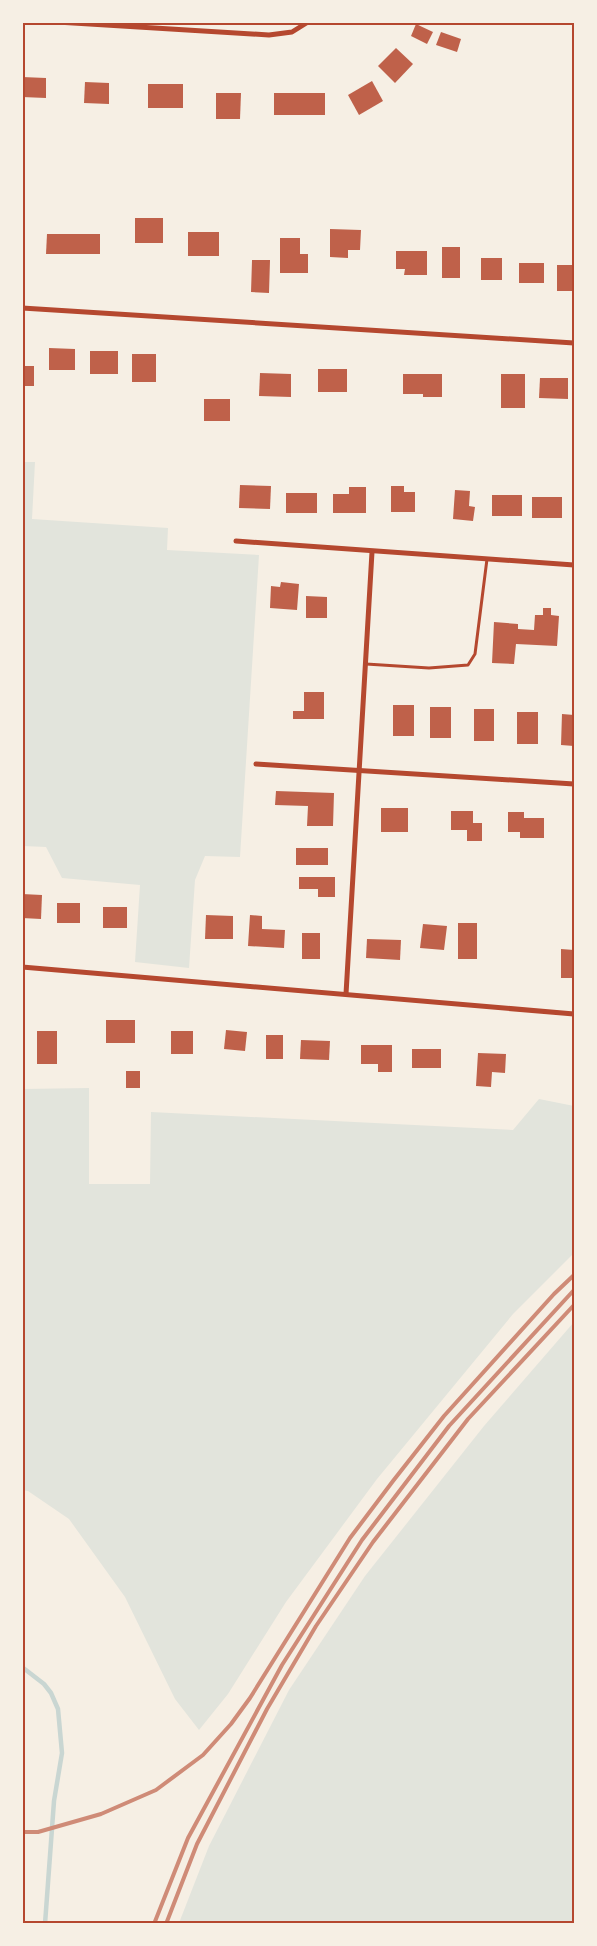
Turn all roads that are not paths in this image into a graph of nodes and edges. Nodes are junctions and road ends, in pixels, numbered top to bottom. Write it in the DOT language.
graph roads {
  1 [pos="58,22"];
  2 [pos="308,22"];
  3 [pos="22,308"];
  4 [pos="574,343"];
  5 [pos="236,541"];
  6 [pos="372,552"];
  7 [pos="488,558"];
  8 [pos="574,565"];
  9 [pos="365,664"];
  10 [pos="256,764"];
  11 [pos="359,771"];
  12 [pos="574,784"];
  13 [pos="22,967"];
  14 [pos="346,994"];
  15 [pos="574,1014"];
  1 -- 2 [label="street"];
  3 -- 4 [label="street"];
  5 -- 6 [label="street"];
  6 -- 7 [label="street"];
  6 -- 9 [label="street"];
  7 -- 8 [label="street"];
  7 -- 9 [label="lane"];
  9 -- 11 [label="street"];
  10 -- 11 [label="street"];
  11 -- 12 [label="street"];
  11 -- 14 [label="street"];
  13 -- 14 [label="street"];
  14 -- 15 [label="street"];
}
